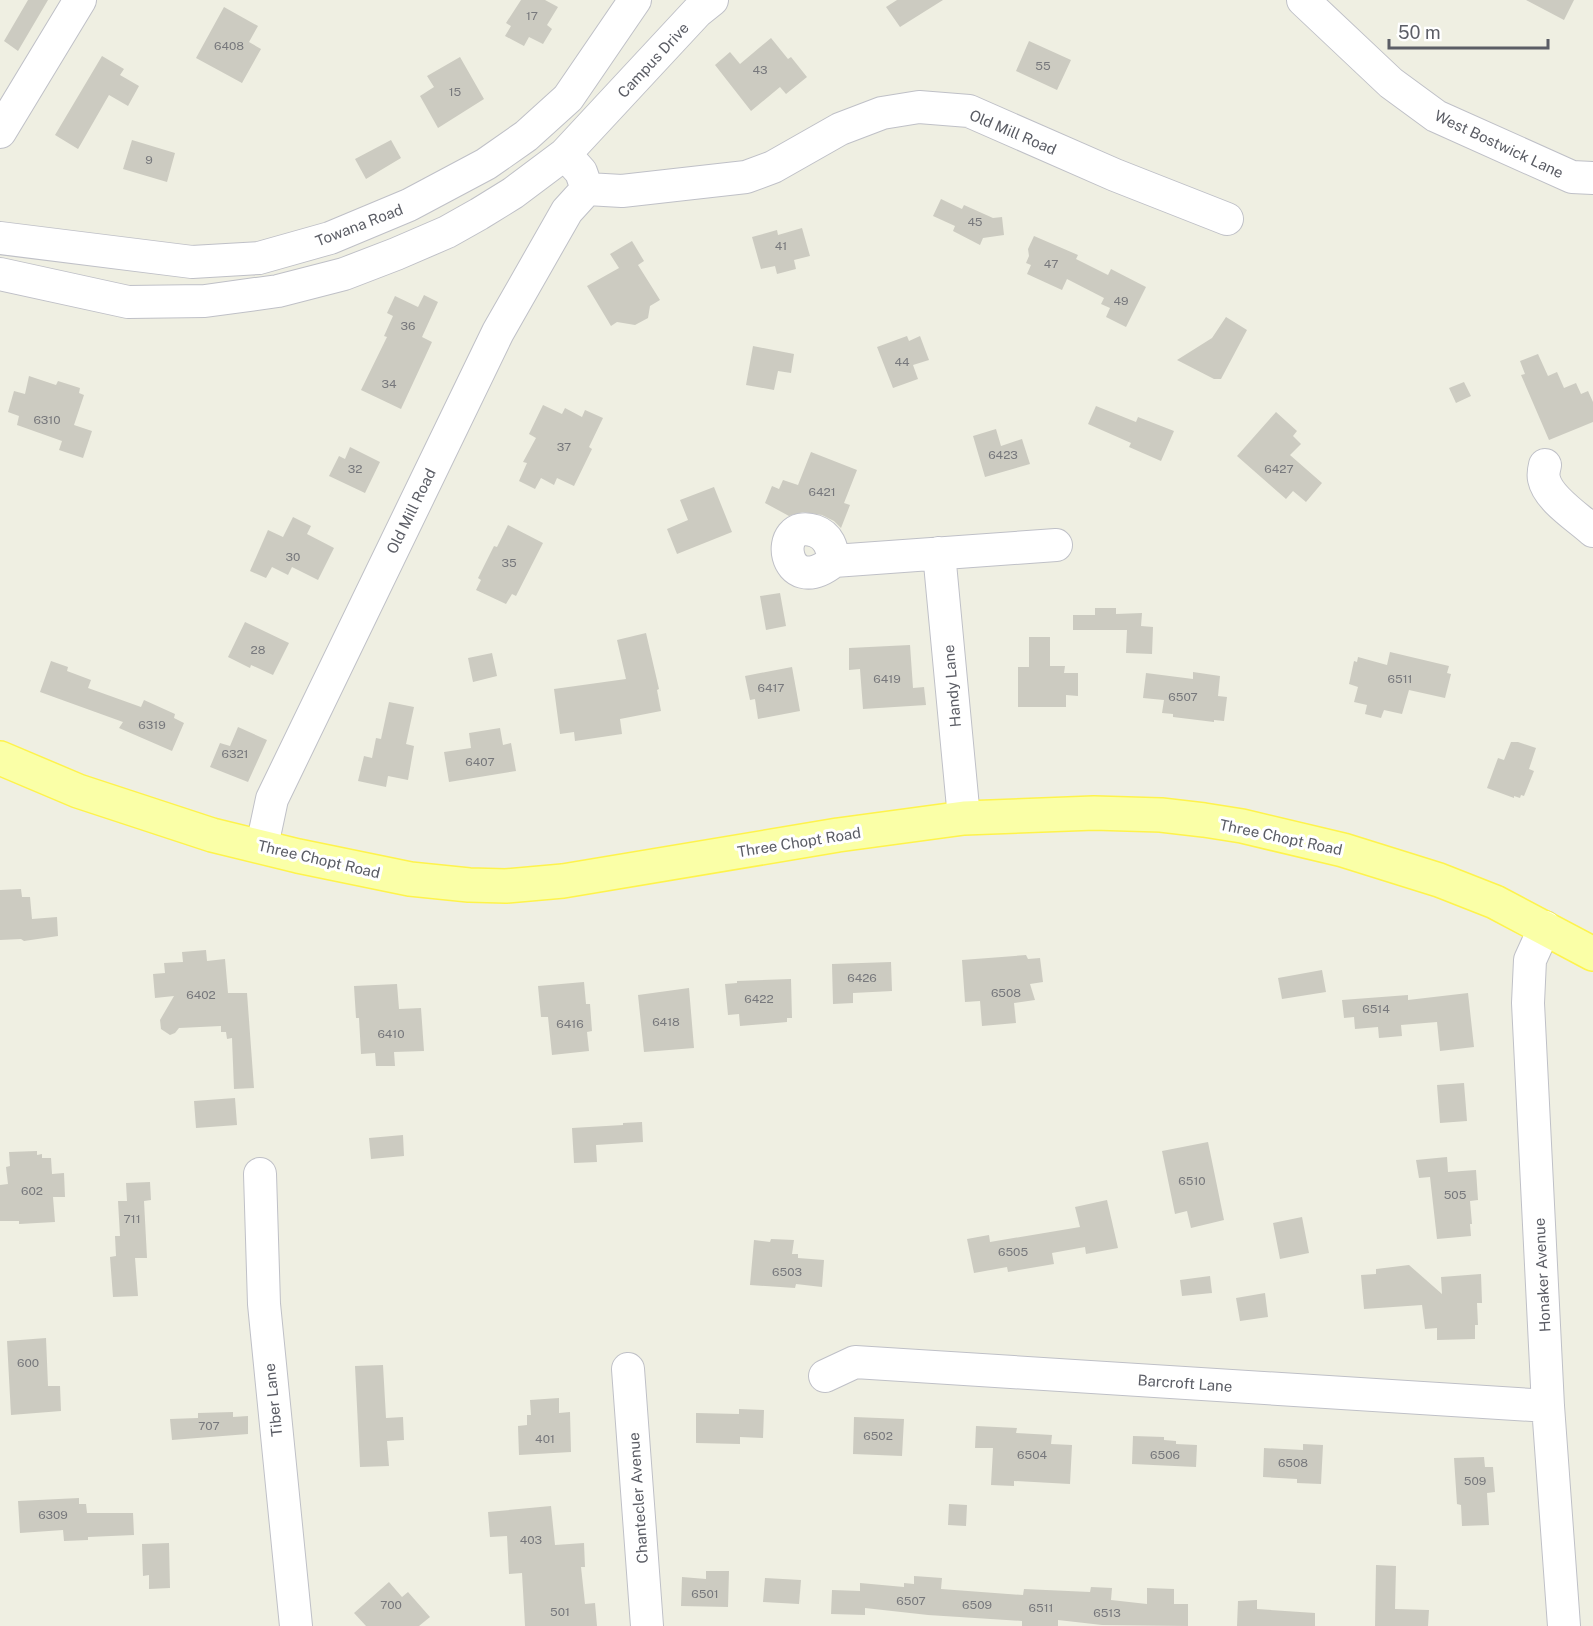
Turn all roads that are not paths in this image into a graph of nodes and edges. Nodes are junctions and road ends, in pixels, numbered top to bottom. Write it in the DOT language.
graph roads {
  1 [pos="80,0"];
  2 [pos="635,0"];
  3 [pos="712,0"];
  4 [pos="1303,0"];
  5 [pos="568,98"];
  6 [pos="595,123"];
  7 [pos="0,132"];
  8 [pos="565,154"];
  9 [pos="1593,178"];
  10 [pos="587,189"];
  11 [pos="1227,219"];
  12 [pos="0,238"];
  13 [pos="0,274"];
  14 [pos="1545,465"];
  15 [pos="1593,531"];
  16 [pos="1056,545"];
  17 [pos="939,554"];
  18 [pos="834,561"];
  19 [pos="0,758"];
  20 [pos="964,818"];
  21 [pos="261,846"];
  22 [pos="1545,927"];
  23 [pos="1593,954"];
  24 [pos="260,1174"];
  25 [pos="628,1370"];
  26 [pos="825,1376"];
  27 [pos="1548,1406"];
  28 [pos="296,1626"];
  29 [pos="647,1626"];
  30 [pos="1563,1626"];
  1 -- 7 [label="street"];
  2 -- 5 [label="street, Towana Road"];
  3 -- 6 [label="street, Campus Drive"];
  4 -- 9 [label="street, West Bostwick Lane"];
  5 -- 6 [label="street"];
  5 -- 12 [label="street, Towana Road"];
  6 -- 8 [label="street"];
  8 -- 10 [label="street"];
  8 -- 13 [label="street"];
  10 -- 11 [label="street, Old Mill Road"];
  10 -- 21 [label="street, Old Mill Road"];
  14 -- 15 [label="street"];
  16 -- 17 [label="street"];
  17 -- 18 [label="street"];
  17 -- 20 [label="street, Handy Lane"];
  19 -- 21 [label="main road, Three Chopt Road"];
  20 -- 21 [label="main road, Three Chopt Road"];
  20 -- 22 [label="main road, Three Chopt Road"];
  22 -- 23 [label="main road, Three Chopt Road"];
  22 -- 27 [label="street, Honaker Avenue"];
  24 -- 28 [label="street, Tiber Lane"];
  25 -- 29 [label="street, Chantecler Avenue"];
  26 -- 27 [label="street, Barcroft Lane"];
  27 -- 30 [label="street, Honaker Avenue"];
}
